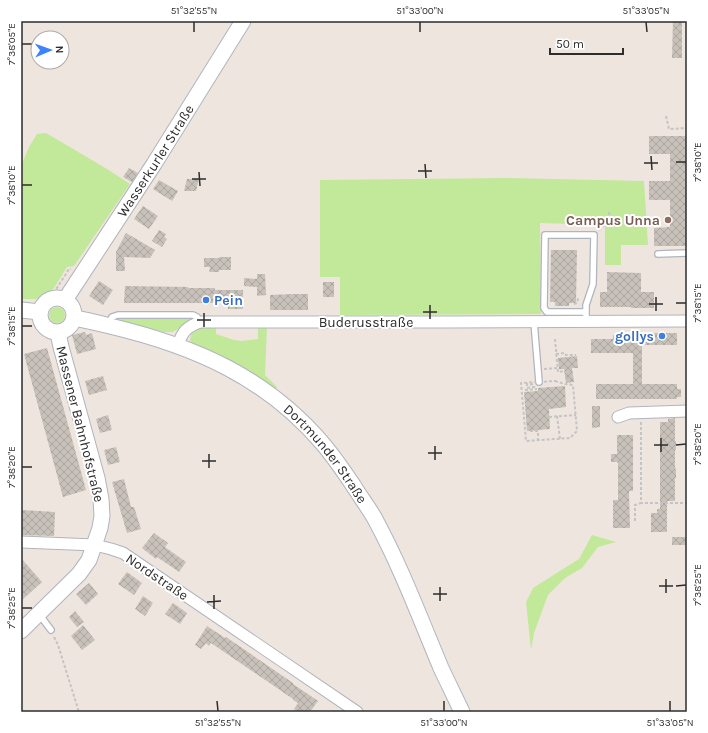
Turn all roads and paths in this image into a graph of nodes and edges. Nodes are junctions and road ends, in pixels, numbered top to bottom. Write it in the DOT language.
graph roads {
  1 [pos="243,21"];
  2 [pos="666,116"];
  3 [pos="687,128"];
  4 [pos="609,212"];
  5 [pos="628,218"];
  6 [pos="610,222"];
  7 [pos="594,235"];
  8 [pos="687,253"];
  9 [pos="658,254"];
  10 [pos="74,268"];
  11 [pos="66,300"];
  12 [pos="21,310"];
  13 [pos="36,311"];
  14 [pos="586,317"];
  15 [pos="74,318"];
  16 [pos="687,321"];
  17 [pos="201,322"];
  18 [pos="534,322"];
  19 [pos="107,326"];
  20 [pos="53,337"];
  21 [pos="555,339"];
  22 [pos="178,345"];
  23 [pos="556,354"];
  24 [pos="576,355"];
  25 [pos="557,368"];
  26 [pos="538,369"];
  27 [pos="565,371"];
  28 [pos="539,382"];
  29 [pos="526,383"];
  30 [pos="538,389"];
  31 [pos="687,411"];
  32 [pos="641,412"];
  33 [pos="548,413"];
  34 [pos="576,415"];
  35 [pos="557,416"];
  36 [pos="618,417"];
  37 [pos="530,431"];
  38 [pos="560,439"];
  39 [pos="538,440"];
  40 [pos="641,503"];
  41 [pos="687,503"];
  42 [pos="635,520"];
  43 [pos="21,542"];
  44 [pos="95,545"];
  45 [pos="39,614"];
  46 [pos="51,630"];
  47 [pos="21,631"];
  48 [pos="79,712"];
  49 [pos="357,712"];
  50 [pos="462,712"];
  1 -- 11 [label="main road, Wasserkurler Straße"];
  2 -- 3 [label="path"];
  4 -- 6 [label="path"];
  5 -- 6 [label="path"];
  6 -- 7 [label="path"];
  7 -- 14 [label="lane"];
  7 -- 14 [label="lane"];
  8 -- 9 [label="lane"];
  10 -- 13 [label="path"];
  11 -- 13 [label="main road"];
  11 -- 15 [label="main road"];
  12 -- 13 [label="main road"];
  13 -- 20 [label="main road"];
  13 -- 20 [label="path"];
  14 -- 16 [label="street, Buderusstraße"];
  14 -- 18 [label="street, Buderusstraße"];
  15 -- 19 [label="main road, Dortmunder Straße"];
  15 -- 20 [label="main road"];
  17 -- 18 [label="street, Buderusstraße"];
  17 -- 19 [label="lane"];
  17 -- 22 [label="street, Buderusstraße"];
  18 -- 26 [label="lane"];
  19 -- 22 [label="main road, Dortmunder Straße"];
  20 -- 44 [label="main road, Massener Bahnhofstraße"];
  21 -- 23 [label="path"];
  22 -- 50 [label="main road, Dortmunder Straße"];
  23 -- 24 [label="path"];
  23 -- 25 [label="path"];
  25 -- 26 [label="path"];
  25 -- 27 [label="path"];
  26 -- 28 [label="lane"];
  28 -- 29 [label="path"];
  28 -- 34 [label="path"];
  29 -- 30 [label="path"];
  29 -- 39 [label="path"];
  31 -- 32 [label="street"];
  32 -- 36 [label="street"];
  32 -- 40 [label="path"];
  33 -- 35 [label="path"];
  34 -- 35 [label="path"];
  34 -- 38 [label="path"];
  35 -- 38 [label="path"];
  37 -- 39 [label="path"];
  38 -- 39 [label="path"];
  40 -- 41 [label="path"];
  40 -- 42 [label="path"];
  43 -- 44 [label="street, Nordstraße"];
  44 -- 45 [label="main road, Massener Bahnhofstraße"];
  44 -- 49 [label="street, Nordstraße"];
  45 -- 46 [label="lane"];
  45 -- 47 [label="main road, Massener Bahnhofstraße"];
  46 -- 48 [label="path"];
}
